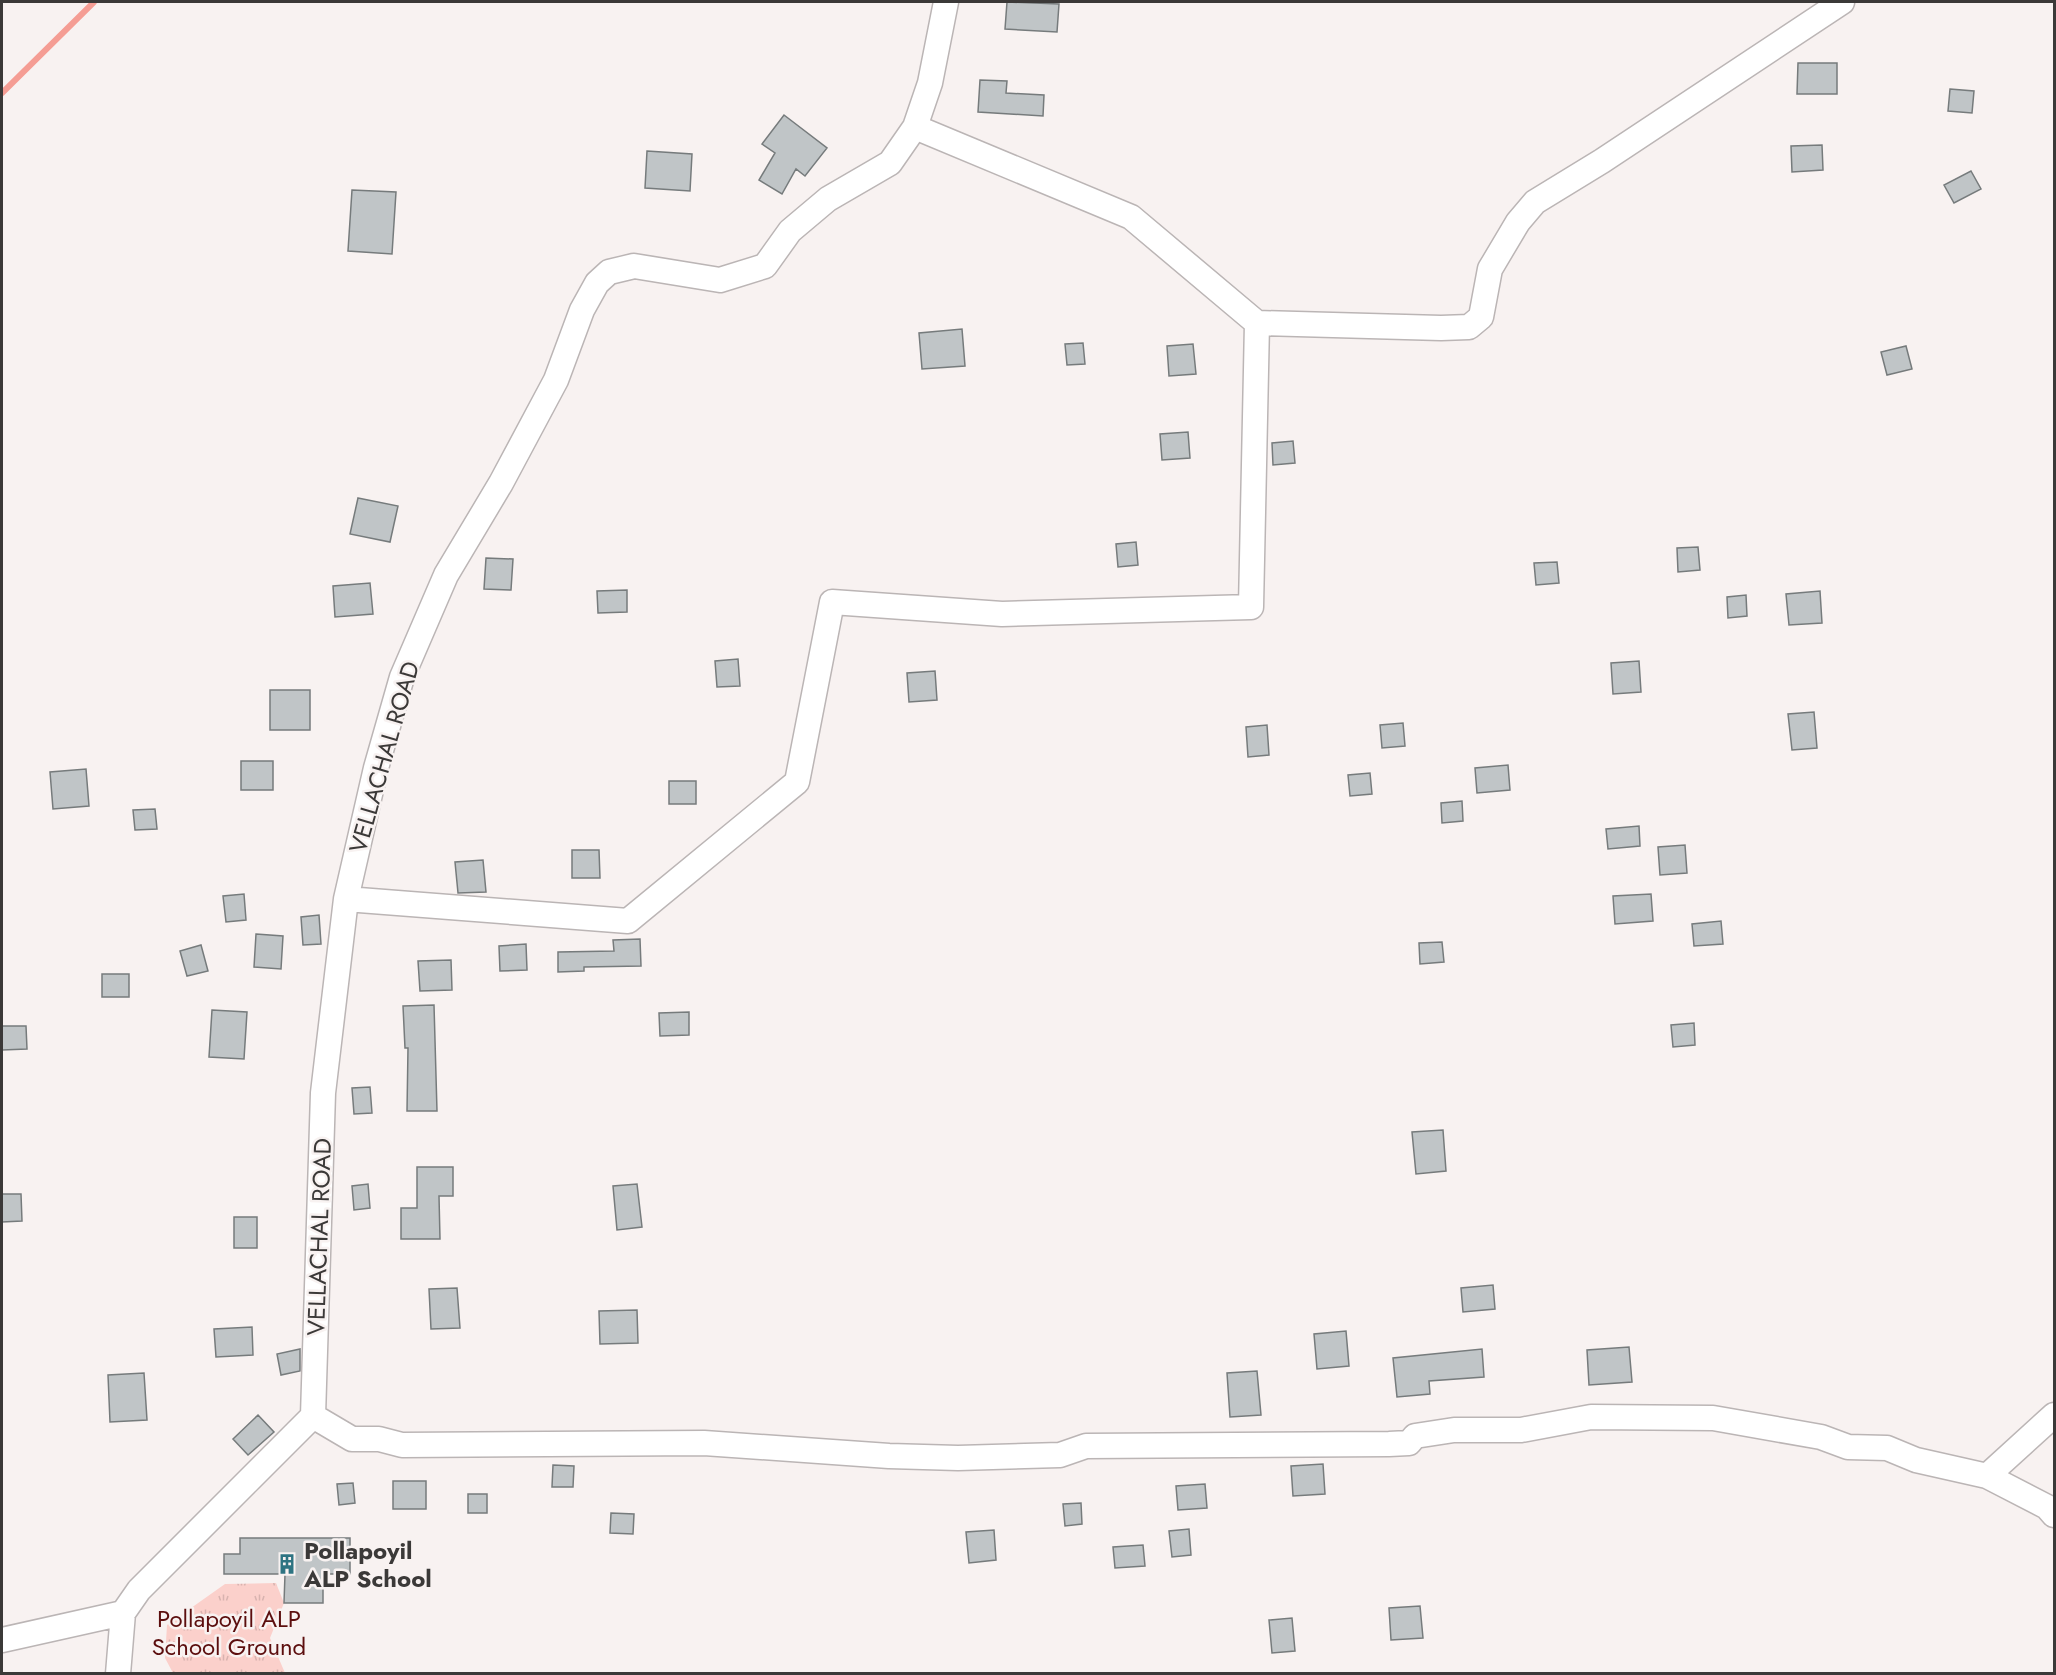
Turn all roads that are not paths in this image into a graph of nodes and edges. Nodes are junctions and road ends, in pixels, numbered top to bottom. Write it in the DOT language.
graph roads {
  1 [pos="946,2"];
  2 [pos="1842,2"];
  3 [pos="915,127"];
  4 [pos="1257,323"];
  5 [pos="346,899"];
  6 [pos="2055,1415"];
  7 [pos="313,1416"];
  8 [pos="1986,1476"];
  9 [pos="2055,1515"];
  10 [pos="123,1613"];
  11 [pos="2,1640"];
  12 [pos="118,1674"];
  1 -- 3 [label="street, VELLACHAL ROAD"];
  2 -- 4 [label="street"];
  3 -- 4 [label="street"];
  3 -- 5 [label="street, VELLACHAL ROAD"];
  4 -- 5 [label="street"];
  5 -- 7 [label="street, VELLACHAL ROAD"];
  6 -- 8 [label="street"];
  7 -- 8 [label="street"];
  7 -- 10 [label="street"];
  8 -- 9 [label="street"];
  10 -- 11 [label="street"];
  10 -- 12 [label="street"];
}
